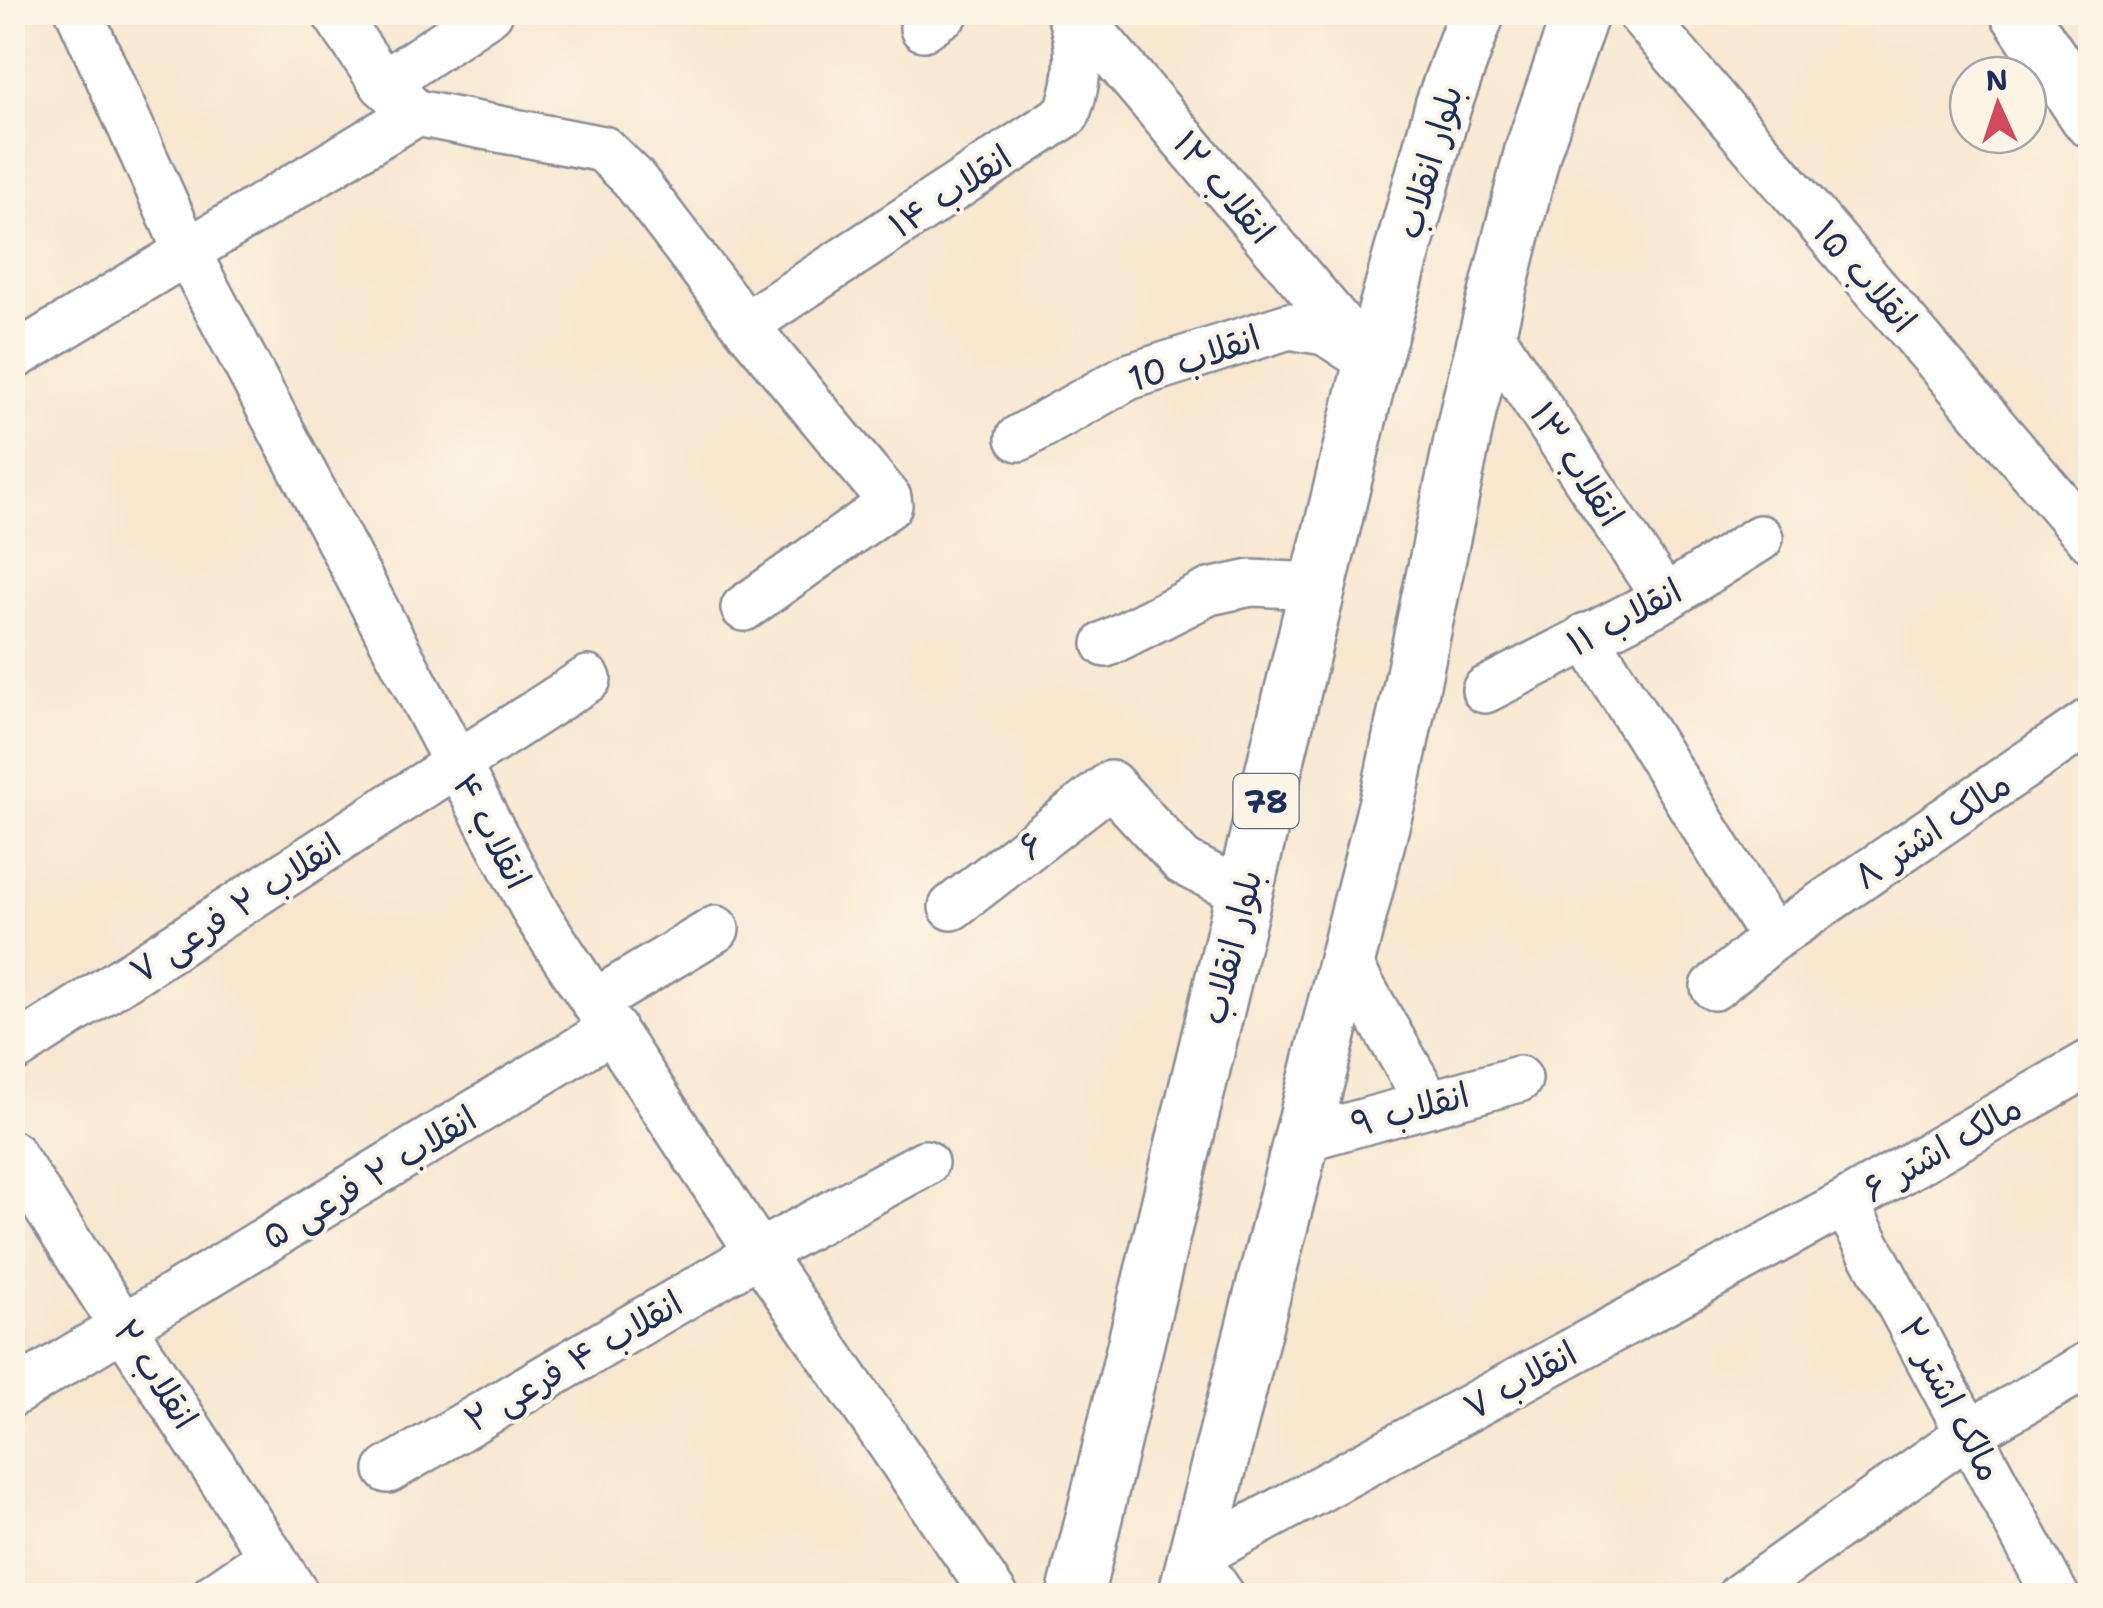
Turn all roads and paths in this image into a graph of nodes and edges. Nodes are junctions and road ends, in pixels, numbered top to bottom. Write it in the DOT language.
graph roads {
  1 [pos="80,12"];
  2 [pos="334,12"];
  3 [pos="490,12"];
  4 [pos="1072,12"];
  5 [pos="1477,12"];
  6 [pos="1582,12"];
  7 [pos="1639,12"];
  8 [pos="2018,12"];
  9 [pos="2085,98"];
  10 [pos="400,99"];
  11 [pos="187,252"];
  12 [pos="745,325"];
  13 [pos="1488,330"];
  14 [pos="12,358"];
  15 [pos="1372,362"];
  16 [pos="1018,438"];
  17 [pos="1760,538"];
  18 [pos="2090,539"];
  19 [pos="1318,586"];
  20 [pos="1665,598"];
  21 [pos="744,608"];
  22 [pos="1586,636"];
  23 [pos="1106,644"];
  24 [pos="588,679"];
  25 [pos="1485,690"];
  26 [pos="2090,721"];
  27 [pos="456,764"];
  28 [pos="1244,893"];
  29 [pos="952,907"];
  30 [pos="716,929"];
  31 [pos="1774,938"];
  32 [pos="1346,960"];
  33 [pos="1714,987"];
  34 [pos="604,1016"];
  35 [pos="12,1051"];
  36 [pos="2090,1063"];
  37 [pos="1518,1079"];
  38 [pos="1429,1104"];
  39 [pos="1301,1139"];
  40 [pos="12,1154"];
  41 [pos="925,1163"];
  42 [pos="1846,1203"];
  43 [pos="759,1253"];
  44 [pos="124,1325"];
  45 [pos="2090,1364"];
  46 [pos="12,1394"];
  47 [pos="1969,1433"];
  48 [pos="388,1470"];
  49 [pos="272,1556"];
  50 [pos="1201,1583"];
  51 [pos="214,1596"];
  52 [pos="297,1596"];
  53 [pos="995,1596"];
  54 [pos="1075,1596"];
  55 [pos="1740,1596"];
  56 [pos="2056,1596"];
  1 -- 11 [label="street, انقلاب ۴"];
  2 -- 10 [label="street"];
  3 -- 10 [label="street"];
  4 -- 12 [label="street, انقلاب ۱۴"];
  4 -- 15 [label="street, انقلاب ۱۲"];
  5 -- 15 [label="main road, بلوار انقلاب / 78"];
  6 -- 13 [label="main road"];
  7 -- 18 [label="street, انقلاب ۱۵"];
  8 -- 9 [label="main road"];
  10 -- 11 [label="street"];
  10 -- 12 [label="street"];
  11 -- 14 [label="street"];
  11 -- 27 [label="street, انقلاب ۴"];
  12 -- 21 [label="street"];
  13 -- 20 [label="street, انقلاب ۱۳"];
  13 -- 32 [label="main road"];
  15 -- 16 [label="street, انقلاب 10"];
  15 -- 19 [label="main road, بلوار انقلاب / 78"];
  17 -- 20 [label="street, انقلاب ۱۱"];
  19 -- 23 [label="street"];
  19 -- 28 [label="main road, بلوار انقلاب / 78"];
  20 -- 22 [label="street, انقلاب ۱۱"];
  22 -- 25 [label="street, انقلاب ۱۱"];
  22 -- 31 [label="street"];
  24 -- 27 [label="street, انقلاب ۲ فرعی ۷"];
  26 -- 31 [label="street, مالک اشتر ۸"];
  27 -- 34 [label="street, انقلاب ۴"];
  27 -- 35 [label="street, انقلاب ۲ فرعی ۷"];
  28 -- 29 [label="street, ۶"];
  28 -- 54 [label="main road, بلوار انقلاب / 78"];
  30 -- 34 [label="street, انقلاب ۲ فرعی ۵"];
  31 -- 33 [label="street, مالک اشتر ۸"];
  32 -- 38 [label="street"];
  32 -- 39 [label="main road"];
  34 -- 43 [label="street, انقلاب ۴"];
  34 -- 44 [label="street, انقلاب ۲ فرعی ۵"];
  36 -- 42 [label="street, مالک اشتر ۶"];
  37 -- 38 [label="street, انقلاب ۹"];
  38 -- 39 [label="street, انقلاب ۹"];
  39 -- 50 [label="main road"];
  40 -- 44 [label="street, انقلاب ۲"];
  41 -- 43 [label="street, انقلاب ۴ فرعی ۲"];
  42 -- 47 [label="street, مالک اشتر ۲"];
  42 -- 50 [label="street, انقلاب ۷"];
  43 -- 48 [label="street, انقلاب ۴ فرعی ۲"];
  43 -- 53 [label="street, انقلاب ۴"];
  44 -- 46 [label="street, انقلاب ۲ فرعی ۵"];
  44 -- 49 [label="street, انقلاب ۲"];
  45 -- 47 [label="street"];
  47 -- 55 [label="street"];
  47 -- 56 [label="street, مالک اشتر ۲"];
  49 -- 51 [label="street"];
  49 -- 52 [label="street, انقلاب ۲"];
}
